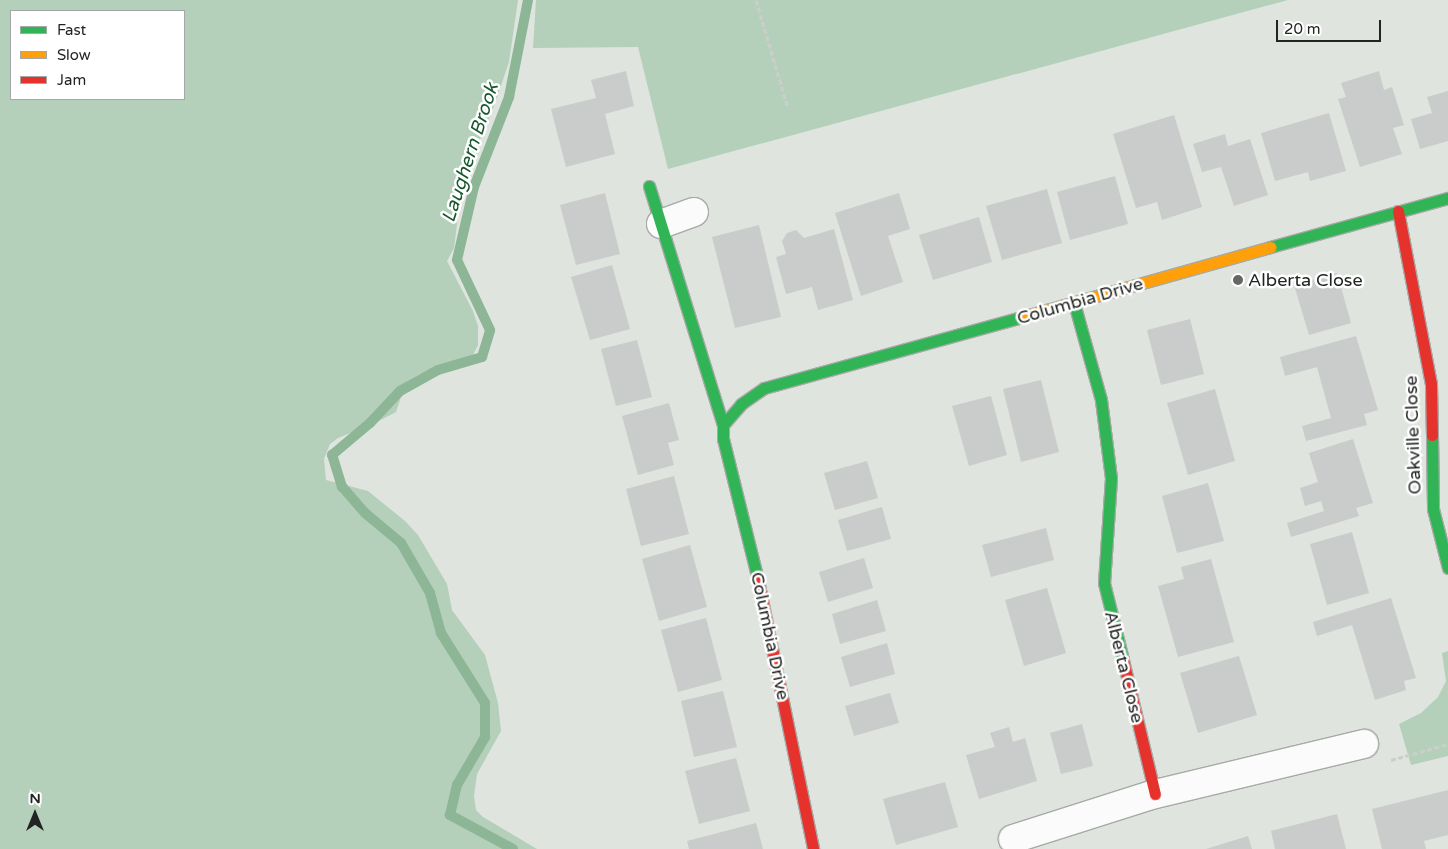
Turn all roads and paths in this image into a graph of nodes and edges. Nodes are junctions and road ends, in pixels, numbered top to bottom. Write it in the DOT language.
graph roads {
  1 [pos="756,0"];
  2 [pos="788,108"];
  3 [pos="649,186"];
  4 [pos="1448,198"];
  5 [pos="1398,211"];
  6 [pos="694,212"];
  7 [pos="661,224"];
  8 [pos="1074,303"];
  9 [pos="724,424"];
  10 [pos="1448,568"];
  11 [pos="1364,744"];
  12 [pos="1448,744"];
  13 [pos="1155,794"];
  14 [pos="1013,839"];
  15 [pos="813,849"];
  1 -- 2 [label="path"];
  3 -- 7 [label="street, Columbia Drive"];
  4 -- 5 [label="street, Columbia Drive"];
  5 -- 8 [label="street, Columbia Drive"];
  5 -- 10 [label="street, Oakville Close"];
  6 -- 7 [label="street"];
  7 -- 9 [label="street, Columbia Drive"];
  8 -- 9 [label="street, Columbia Drive"];
  8 -- 13 [label="street, Alberta Close"];
  9 -- 15 [label="street, Columbia Drive"];
  11 -- 12 [label="path"];
  11 -- 13 [label="street"];
  13 -- 14 [label="street"];
}
